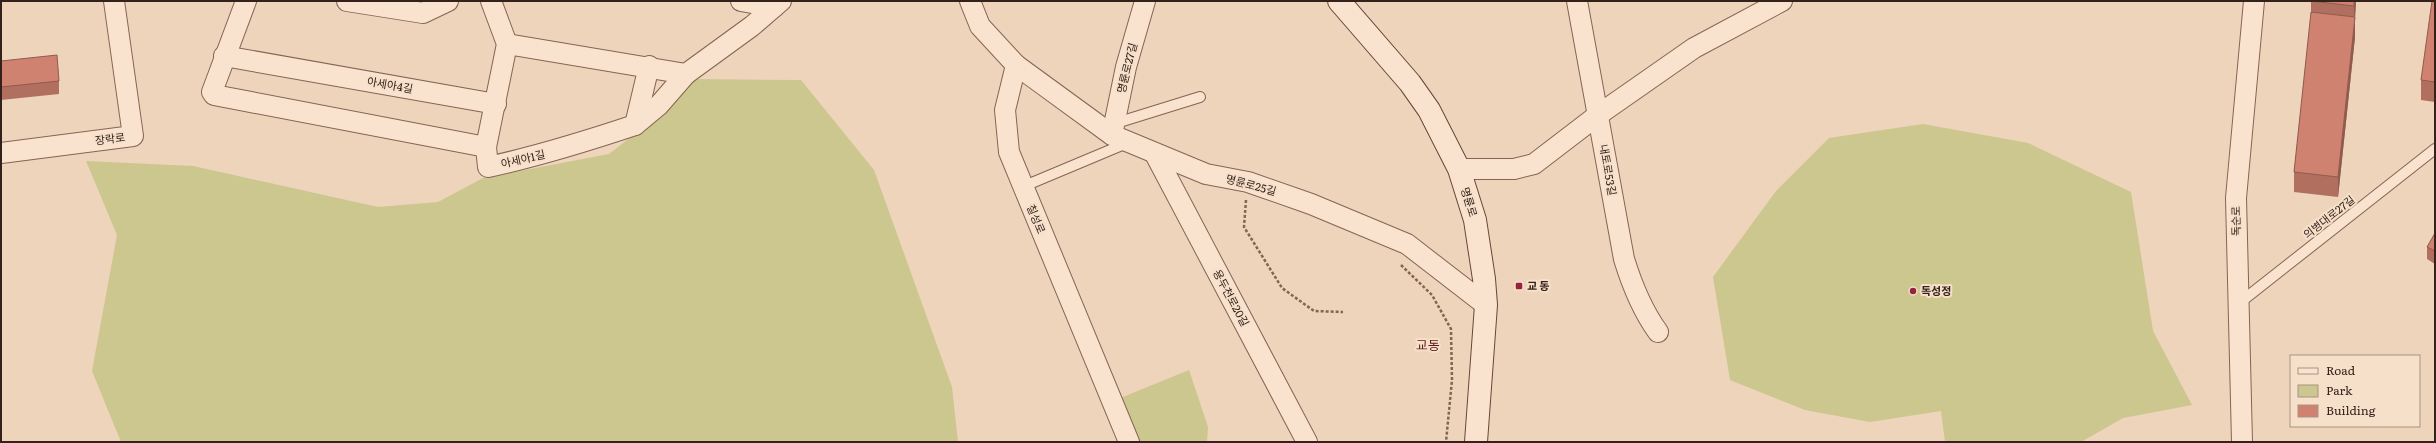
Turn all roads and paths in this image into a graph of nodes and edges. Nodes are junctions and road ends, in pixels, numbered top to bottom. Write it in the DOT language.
graph roads {
  1 [pos="114,1"];
  2 [pos="246,1"];
  3 [pos="347,1"];
  4 [pos="448,1"];
  5 [pos="491,1"];
  6 [pos="741,1"];
  7 [pos="970,1"];
  8 [pos="1145,1"];
  9 [pos="1339,1"];
  10 [pos="1577,1"];
  11 [pos="1782,1"];
  12 [pos="2254,1"];
  13 [pos="778,4"];
  14 [pos="507,44"];
  15 [pos="224,56"];
  16 [pos="1016,65"];
  17 [pos="649,66"];
  18 [pos="686,74"];
  19 [pos="1200,97"];
  20 [pos="496,104"];
  21 [pos="1598,116"];
  22 [pos="635,125"];
  23 [pos="1118,134"];
  24 [pos="486,148"];
  25 [pos="2435,149"];
  26 [pos="1,153"];
  27 [pos="1155,154"];
  28 [pos="1459,169"];
  29 [pos="1248,182"];
  30 [pos="1022,187"];
  31 [pos="1398,261"];
  32 [pos="2238,304"];
  33 [pos="1486,305"];
  34 [pos="1343,312"];
  35 [pos="1658,332"];
  36 [pos="1129,442"];
  37 [pos="1307,442"];
  38 [pos="1446,442"];
  39 [pos="1476,442"];
  40 [pos="2242,442"];
  1 -- 26 [label="street, 장락로"];
  2 -- 15 [label="street"];
  3 -- 4 [label="street"];
  5 -- 14 [label="street"];
  6 -- 13 [label="street"];
  7 -- 16 [label="street"];
  8 -- 23 [label="street, 명륜로27길"];
  9 -- 28 [label="street, 명륜로"];
  10 -- 21 [label="street, 내토로53길"];
  11 -- 21 [label="street"];
  12 -- 32 [label="street, 독순로"];
  13 -- 18 [label="street"];
  14 -- 17 [label="street"];
  14 -- 20 [label="street"];
  15 -- 20 [label="street, 아세아4길"];
  15 -- 24 [label="street"];
  16 -- 23 [label="street, 명륜로25길"];
  16 -- 30 [label="street, 칠성로"];
  17 -- 18 [label="street"];
  17 -- 22 [label="street"];
  18 -- 22 [label="street"];
  19 -- 23 [label="lane"];
  20 -- 24 [label="street"];
  21 -- 28 [label="street"];
  21 -- 35 [label="street, 내토로53길"];
  22 -- 24 [label="street, 아세아1길"];
  23 -- 27 [label="street, 명륜로25길"];
  23 -- 30 [label="lane"];
  25 -- 32 [label="lane, 의병대로27길"];
  27 -- 29 [label="street, 명륜로25길"];
  27 -- 37 [label="street, 용두천로20길"];
  28 -- 33 [label="street, 명륜로"];
  29 -- 33 [label="street, 명륜로25길"];
  29 -- 34 [label="path"];
  30 -- 36 [label="street, 칠성로"];
  31 -- 38 [label="path"];
  32 -- 40 [label="street, 독순로"];
  33 -- 39 [label="street, 명륜로"];
}
